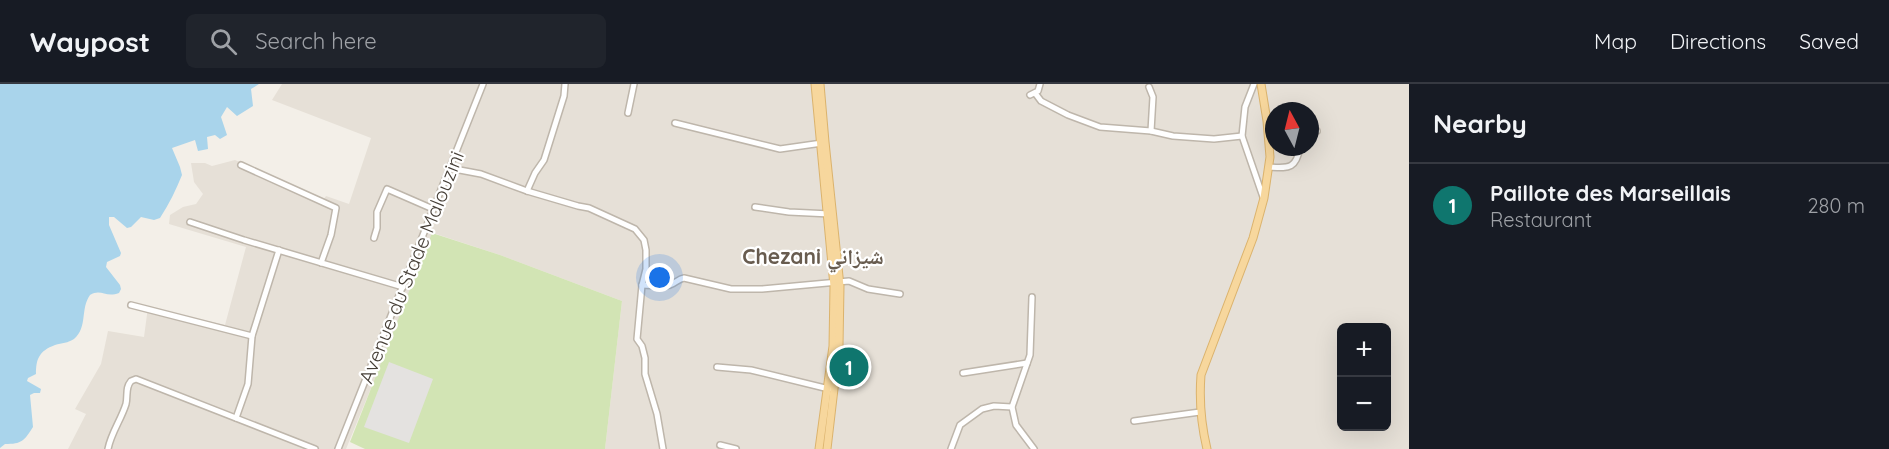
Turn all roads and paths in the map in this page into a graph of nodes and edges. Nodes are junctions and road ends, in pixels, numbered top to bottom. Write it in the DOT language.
graph roads {
  1 [pos="483,84"];
  2 [pos="565,84"];
  3 [pos="634,84"];
  4 [pos="815,84"];
  5 [pos="820,84"];
  6 [pos="1040,84"];
  7 [pos="1254,84"];
  8 [pos="1261,84"];
  9 [pos="1149,87"];
  10 [pos="628,113"];
  11 [pos="675,123"];
  12 [pos="1151,131"];
  13 [pos="1242,136"];
  14 [pos="822,143"];
  15 [pos="1297,156"];
  16 [pos="241,165"];
  17 [pos="1269,167"];
  18 [pos="449,168"];
  19 [pos="527,191"];
  20 [pos="1264,198"];
  21 [pos="755,207"];
  22 [pos="433,209"];
  23 [pos="829,214"];
  24 [pos="190,222"];
  25 [pos="374,238"];
  26 [pos="279,250"];
  27 [pos="321,263"];
  28 [pos="836,281"];
  29 [pos="642,285"];
  30 [pos="403,287"];
  31 [pos="900,294"];
  32 [pos="1032,297"];
  33 [pos="131,305"];
  34 [pos="252,336"];
  35 [pos="1027,363"];
  36 [pos="717,367"];
  37 [pos="963,372"];
  38 [pos="830,389"];
  39 [pos="1012,407"];
  40 [pos="1200,412"];
  41 [pos="236,418"];
  42 [pos="1134,420"];
  43 [pos="720,445"];
  44 [pos="108,449"];
  45 [pos="315,449"];
  46 [pos="338,449"];
  47 [pos="663,449"];
  48 [pos="736,449"];
  49 [pos="819,449"];
  50 [pos="827,449"];
  51 [pos="951,449"];
  52 [pos="1034,449"];
  53 [pos="1207,449"];
  1 -- 18 [label="street, Avenue du Stade Malouzini"];
  2 -- 19 [label="street"];
  3 -- 10 [label="street"];
  4 -- 14 [label="main road"];
  5 -- 14 [label="main road"];
  6 -- 12 [label="street"];
  7 -- 13 [label="street"];
  8 -- 17 [label="main road"];
  9 -- 12 [label="street"];
  11 -- 14 [label="street"];
  12 -- 13 [label="street"];
  13 -- 20 [label="street"];
  14 -- 23 [label="main road"];
  15 -- 17 [label="street"];
  16 -- 27 [label="street"];
  17 -- 20 [label="main road"];
  18 -- 19 [label="street"];
  18 -- 22 [label="street, Avenue du Stade Malouzini"];
  19 -- 29 [label="street"];
  20 -- 40 [label="main road"];
  21 -- 23 [label="street"];
  22 -- 25 [label="street"];
  22 -- 30 [label="street, Avenue du Stade Malouzini"];
  23 -- 28 [label="main road"];
  24 -- 26 [label="street"];
  26 -- 27 [label="street"];
  26 -- 34 [label="street"];
  27 -- 30 [label="street"];
  28 -- 29 [label="street"];
  28 -- 31 [label="street"];
  28 -- 38 [label="main road"];
  29 -- 47 [label="street"];
  30 -- 46 [label="street, Avenue du Stade Malouzini"];
  32 -- 35 [label="street"];
  33 -- 34 [label="street"];
  34 -- 41 [label="street"];
  35 -- 37 [label="street"];
  35 -- 39 [label="street"];
  36 -- 38 [label="street"];
  38 -- 49 [label="main road"];
  38 -- 50 [label="main road"];
  39 -- 51 [label="street"];
  39 -- 52 [label="street"];
  40 -- 42 [label="street"];
  40 -- 53 [label="main road"];
  41 -- 44 [label="street"];
  41 -- 45 [label="street"];
  43 -- 48 [label="street"];
}
